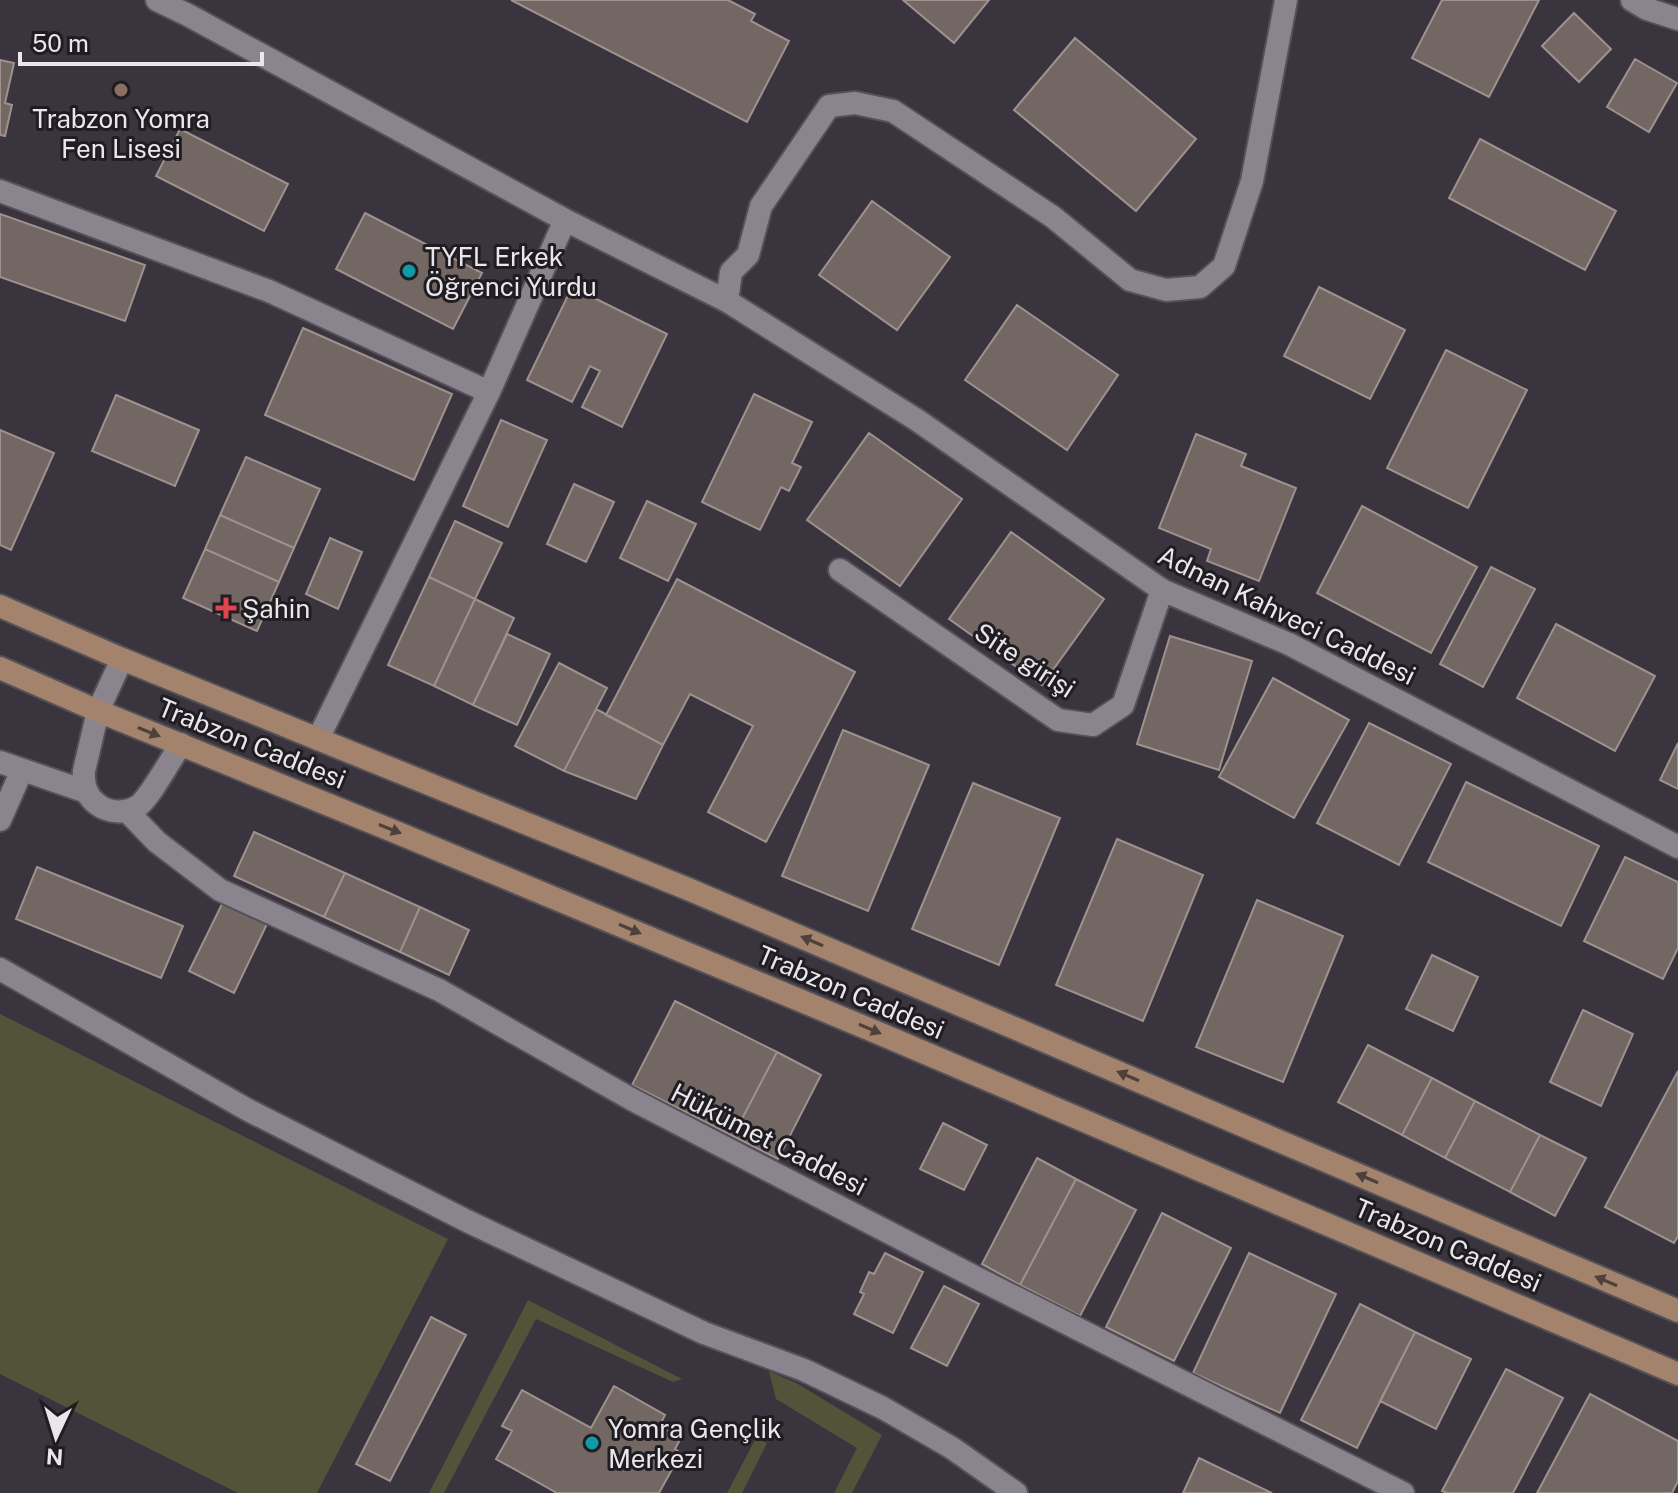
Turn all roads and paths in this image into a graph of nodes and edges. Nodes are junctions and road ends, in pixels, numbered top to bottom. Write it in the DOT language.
graph roads {
  1 [pos="157,0"];
  2 [pos="1286,0"];
  3 [pos="1632,0"];
  4 [pos="1678,19"];
  5 [pos="0,191"];
  6 [pos="565,220"];
  7 [pos="727,301"];
  8 [pos="489,392"];
  9 [pos="840,570"];
  10 [pos="1162,590"];
  11 [pos="0,606"];
  12 [pos="122,659"];
  13 [pos="0,668"];
  14 [pos="98,711"];
  15 [pos="318,739"];
  16 [pos="181,744"];
  17 [pos="0,762"];
  18 [pos="22,770"];
  19 [pos="87,792"];
  20 [pos="127,811"];
  21 [pos="0,820"];
  22 [pos="1678,847"];
  23 [pos="0,969"];
  24 [pos="1678,1311"];
  25 [pos="1678,1374"];
  26 [pos="1016,1493"];
  27 [pos="1403,1493"];
  1 -- 6 [label="street, Adnan Kahveci Caddesi"];
  2 -- 7 [label="street"];
  3 -- 4 [label="street"];
  5 -- 8 [label="street"];
  6 -- 7 [label="street, Adnan Kahveci Caddesi"];
  6 -- 8 [label="street"];
  7 -- 10 [label="street, Adnan Kahveci Caddesi"];
  8 -- 15 [label="street"];
  9 -- 10 [label="street, Site girişi"];
  10 -- 22 [label="street, Adnan Kahveci Caddesi"];
  11 -- 12 [label="main road, Trabzon Caddesi"];
  12 -- 14 [label="street"];
  12 -- 15 [label="main road, Trabzon Caddesi"];
  13 -- 14 [label="main road, Trabzon Caddesi"];
  14 -- 16 [label="main road, Trabzon Caddesi, one-way"];
  14 -- 19 [label="street"];
  24 -- 15 [label="main road, Trabzon Caddesi, one-way"];
  16 -- 20 [label="street"];
  16 -- 25 [label="main road, Trabzon Caddesi, one-way"];
  17 -- 18 [label="street, Hükümet Caddesi"];
  18 -- 19 [label="street, Hükümet Caddesi"];
  18 -- 21 [label="street"];
  19 -- 20 [label="street, Hükümet Caddesi"];
  20 -- 27 [label="street, Hükümet Caddesi"];
  23 -- 26 [label="street"];
}
